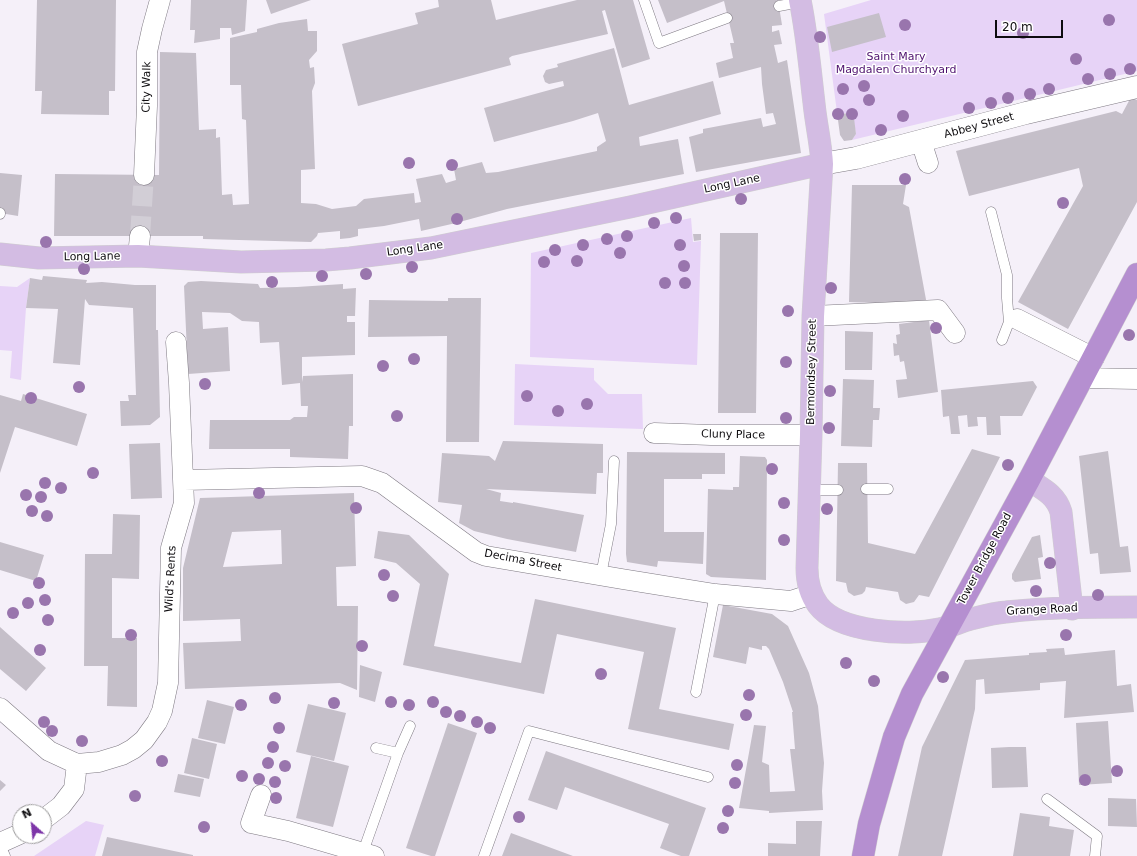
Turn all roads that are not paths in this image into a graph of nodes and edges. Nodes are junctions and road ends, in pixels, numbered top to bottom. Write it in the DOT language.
graph roads {
  1 [pos="160,0"];
  2 [pos="644,0"];
  3 [pos="800,1"];
  4 [pos="779,6"];
  5 [pos="727,18"];
  6 [pos="1137,87"];
  7 [pos="921,141"];
  8 [pos="928,163"];
  9 [pos="822,164"];
  10 [pos="144,175"];
  11 [pos="992,212"];
  12 [pos="0,254"];
  13 [pos="1137,274"];
  14 [pos="813,316"];
  15 [pos="1017,319"];
  16 [pos="955,334"];
  17 [pos="1002,340"];
  18 [pos="176,342"];
  19 [pos="1094,358"];
  20 [pos="1082,378"];
  21 [pos="1137,379"];
  22 [pos="654,433"];
  23 [pos="812,435"];
  24 [pos="614,461"];
  25 [pos="184,480"];
  26 [pos="1029,480"];
  27 [pos="866,489"];
  28 [pos="888,489"];
  29 [pos="810,490"];
  30 [pos="838,490"];
  31 [pos="601,575"];
  32 [pos="714,594"];
  33 [pos="812,594"];
  34 [pos="1137,607"];
  35 [pos="1072,609"];
  36 [pos="950,626"];
  37 [pos="696,692"];
  38 [pos="0,708"];
  39 [pos="410,726"];
  40 [pos="376,748"];
  41 [pos="398,753"];
  42 [pos="77,764"];
  43 [pos="708,777"];
  44 [pos="261,795"];
  45 [pos="1048,799"];
  46 [pos="52,812"];
  47 [pos="12,838"];
  48 [pos="0,844"];
  49 [pos="369,854"];
  50 [pos="5,856"];
  51 [pos="484,856"];
  52 [pos="863,856"];
  53 [pos="1095,856"];
  1 -- 10 [label="street, City Walk"];
  2 -- 5 [label="lane"];
  3 -- 4 [label="lane"];
  3 -- 9 [label="main road, Bermondsey Street"];
  6 -- 7 [label="main road, Abbey Street"];
  7 -- 8 [label="street"];
  7 -- 9 [label="main road, Abbey Street"];
  9 -- 12 [label="main road, Long Lane"];
  9 -- 14 [label="main road, Bermondsey Street"];
  11 -- 17 [label="lane"];
  13 -- 19 [label="highway, Tower Bridge Road"];
  14 -- 16 [label="street"];
  14 -- 23 [label="main road, Bermondsey Street"];
  15 -- 19 [label="street"];
  18 -- 25 [label="street, Wild's Rents"];
  19 -- 20 [label="highway, Tower Bridge Road"];
  20 -- 21 [label="street"];
  20 -- 26 [label="highway, Tower Bridge Road"];
  22 -- 23 [label="street, Cluny Place"];
  23 -- 29 [label="main road, Bermondsey Street"];
  24 -- 31 [label="lane"];
  25 -- 31 [label="street, Decima Street"];
  25 -- 42 [label="street, Wild's Rents"];
  26 -- 35 [label="main road"];
  26 -- 36 [label="highway, Tower Bridge Road"];
  27 -- 28 [label="lane"];
  29 -- 30 [label="lane"];
  29 -- 33 [label="main road, Bermondsey Street"];
  31 -- 32 [label="street, Decima Street"];
  32 -- 33 [label="street, Decima Street"];
  32 -- 37 [label="lane"];
  33 -- 36 [label="main road, Bermondsey Street"];
  34 -- 35 [label="main road, Grange Road"];
  35 -- 36 [label="main road, Grange Road"];
  36 -- 52 [label="highway, Tower Bridge Road"];
  38 -- 42 [label="street"];
  39 -- 41 [label="lane"];
  40 -- 41 [label="lane"];
  41 -- 49 [label="lane"];
  42 -- 46 [label="street"];
  43 -- 51 [label="lane"];
  44 -- 49 [label="street"];
  45 -- 53 [label="lane"];
  47 -- 48 [label="street"];
  48 -- 50 [label="lane"];
}
